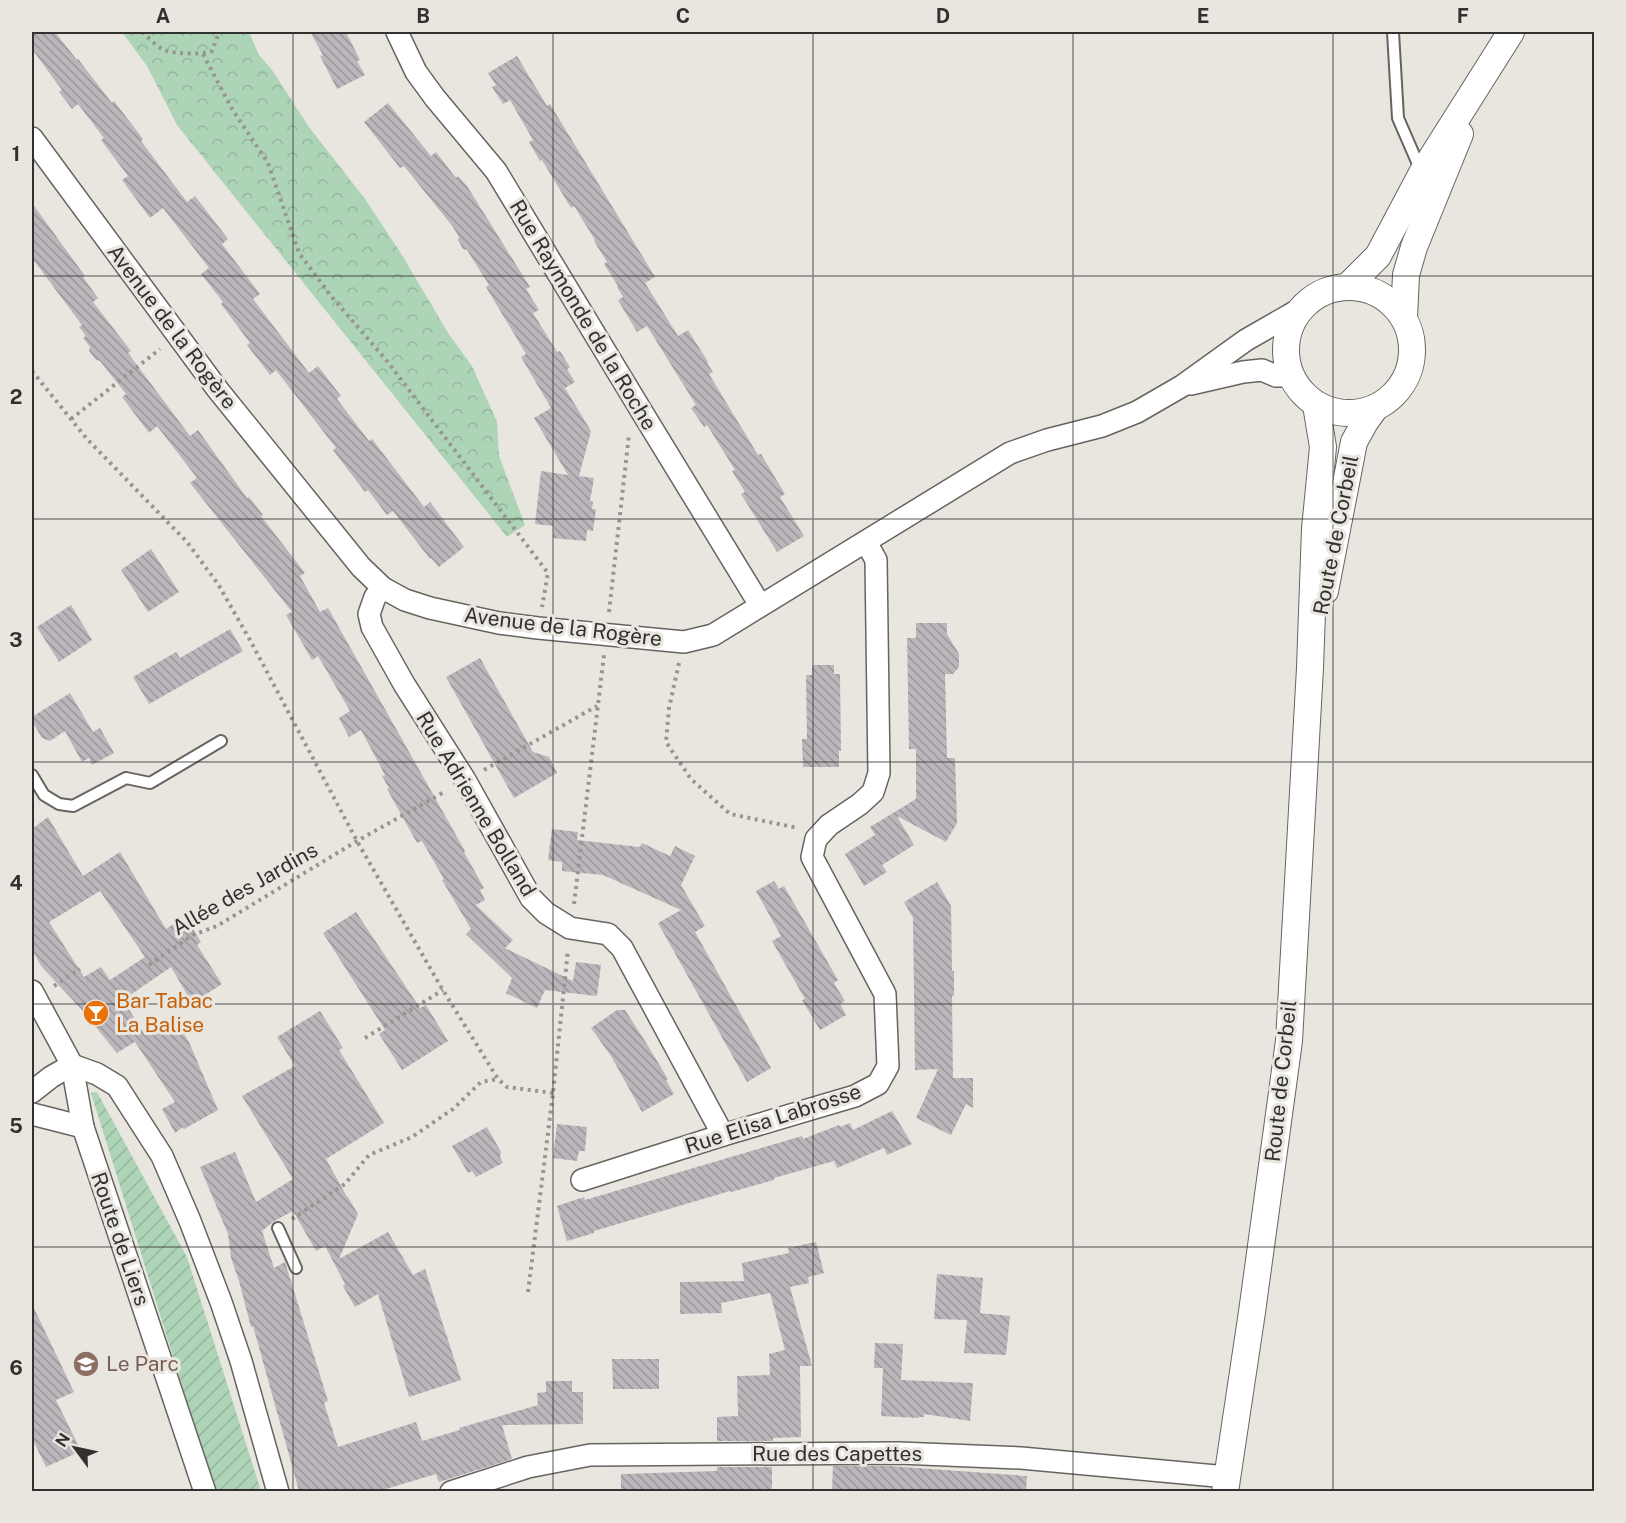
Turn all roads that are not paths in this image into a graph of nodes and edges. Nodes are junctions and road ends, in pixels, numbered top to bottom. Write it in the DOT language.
graph roads {
  1 [pos="397,32"];
  2 [pos="1393,32"];
  3 [pos="1510,32"];
  4 [pos="1480,81"];
  5 [pos="32,138"];
  6 [pos="1422,173"];
  7 [pos="1434,201"];
  8 [pos="1347,287"];
  9 [pos="1300,309"];
  10 [pos="1404,318"];
  11 [pos="1290,376"];
  12 [pos="1182,386"];
  13 [pos="1316,405"];
  14 [pos="1375,408"];
  15 [pos="866,542"];
  16 [pos="384,588"];
  17 [pos="760,605"];
  18 [pos="1310,668"];
  19 [pos="221,741"];
  20 [pos="32,775"];
  21 [pos="34,994"];
  22 [pos="72,1065"];
  23 [pos="32,1092"];
  24 [pos="32,1114"];
  25 [pos="82,1127"];
  26 [pos="723,1135"];
  27 [pos="582,1180"];
  28 [pos="278,1228"];
  29 [pos="296,1268"];
  30 [pos="1226,1484"];
  31 [pos="205,1491"];
  32 [pos="278,1491"];
  33 [pos="451,1491"];
  1 -- 17 [label="street, Rue Raymonde de la Roche"];
  2 -- 6 [label="lane"];
  3 -- 4 [label="street"];
  4 -- 6 [label="street"];
  4 -- 7 [label="street"];
  5 -- 16 [label="street, Avenue de la Rogère"];
  6 -- 7 [label="lane"];
  6 -- 8 [label="street"];
  7 -- 10 [label="street"];
  8 -- 9 [label="street"];
  8 -- 10 [label="street"];
  9 -- 11 [label="street"];
  9 -- 12 [label="street, Avenue de la Rogère"];
  10 -- 14 [label="street"];
  11 -- 12 [label="street, Avenue de la Rogère"];
  11 -- 13 [label="street"];
  12 -- 15 [label="street, Avenue de la Rogère"];
  13 -- 14 [label="street"];
  13 -- 18 [label="street, Route de Corbeil"];
  14 -- 18 [label="street, Route de Corbeil"];
  15 -- 17 [label="street, Avenue de la Rogère"];
  15 -- 26 [label="street, Rue Elisa Labrosse"];
  16 -- 17 [label="street, Avenue de la Rogère"];
  16 -- 26 [label="street, Rue Adrienne Bolland"];
  18 -- 30 [label="street, Route de Corbeil"];
  19 -- 20 [label="lane"];
  21 -- 22 [label="street, Route de Liers"];
  22 -- 23 [label="street"];
  22 -- 25 [label="street, Route de Liers"];
  22 -- 32 [label="street"];
  24 -- 25 [label="street"];
  25 -- 31 [label="street, Route de Liers"];
  26 -- 27 [label="street, Rue Elisa Labrosse"];
  28 -- 29 [label="lane"];
  30 -- 33 [label="street, Rue des Capettes"];
}
